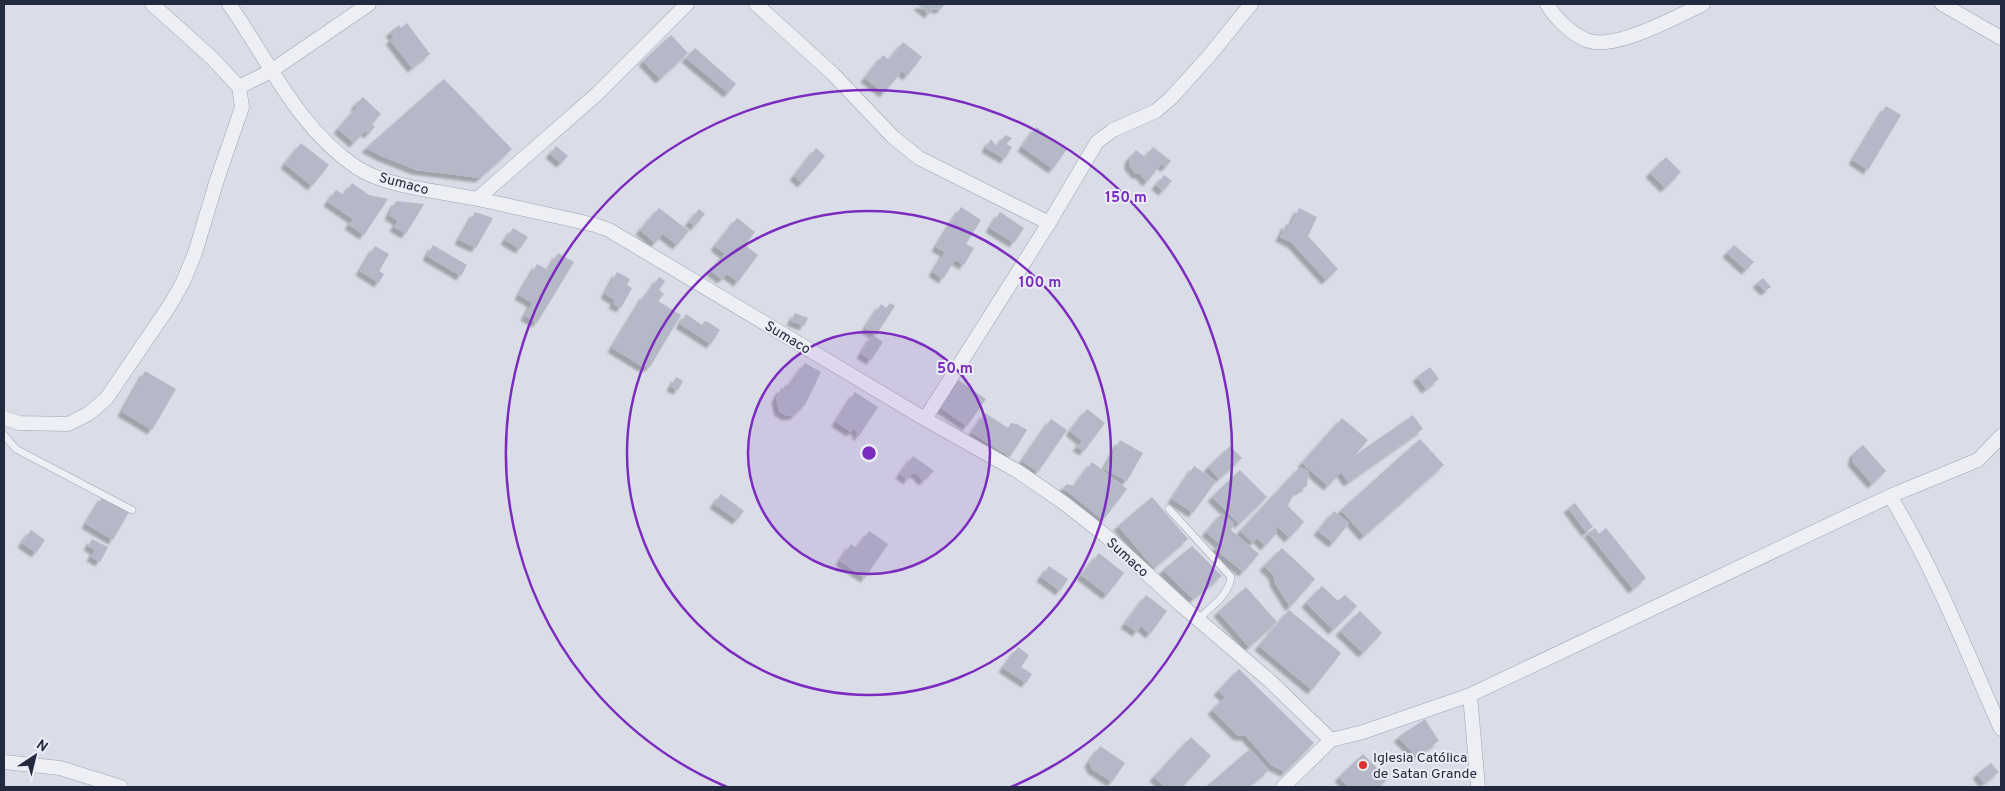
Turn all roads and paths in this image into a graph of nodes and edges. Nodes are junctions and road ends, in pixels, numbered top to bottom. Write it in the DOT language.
graph roads {
  1 [pos="152,4"];
  2 [pos="229,4"];
  3 [pos="369,4"];
  4 [pos="687,4"];
  5 [pos="756,4"];
  6 [pos="1250,4"];
  7 [pos="1547,4"];
  8 [pos="1703,4"];
  9 [pos="1942,4"];
  10 [pos="2001,38"];
  11 [pos="271,71"];
  12 [pos="239,87"];
  13 [pos="477,199"];
  14 [pos="1049,223"];
  15 [pos="4,418"];
  16 [pos="925,419"];
  17 [pos="4,435"];
  18 [pos="2001,436"];
  19 [pos="1890,496"];
  20 [pos="1169,509"];
  21 [pos="132,510"];
  22 [pos="1198,619"];
  23 [pos="1470,694"];
  24 [pos="2001,729"];
  25 [pos="1331,740"];
  26 [pos="4,762"];
  27 [pos="121,787"];
  28 [pos="1283,787"];
  29 [pos="1478,787"];
  1 -- 12 [label="street"];
  2 -- 11 [label="street, Sumaco"];
  3 -- 11 [label="street"];
  4 -- 13 [label="street"];
  5 -- 14 [label="street"];
  6 -- 14 [label="street"];
  7 -- 8 [label="street"];
  9 -- 10 [label="street"];
  11 -- 12 [label="street"];
  11 -- 13 [label="street, Sumaco"];
  12 -- 15 [label="street"];
  13 -- 16 [label="street, Sumaco"];
  14 -- 16 [label="street"];
  16 -- 22 [label="street, Sumaco"];
  17 -- 21 [label="lane"];
  18 -- 19 [label="street"];
  19 -- 23 [label="street"];
  19 -- 24 [label="street"];
  20 -- 22 [label="lane"];
  22 -- 25 [label="street, Sumaco"];
  23 -- 25 [label="street"];
  23 -- 29 [label="street"];
  25 -- 28 [label="street"];
  26 -- 27 [label="street"];
}
